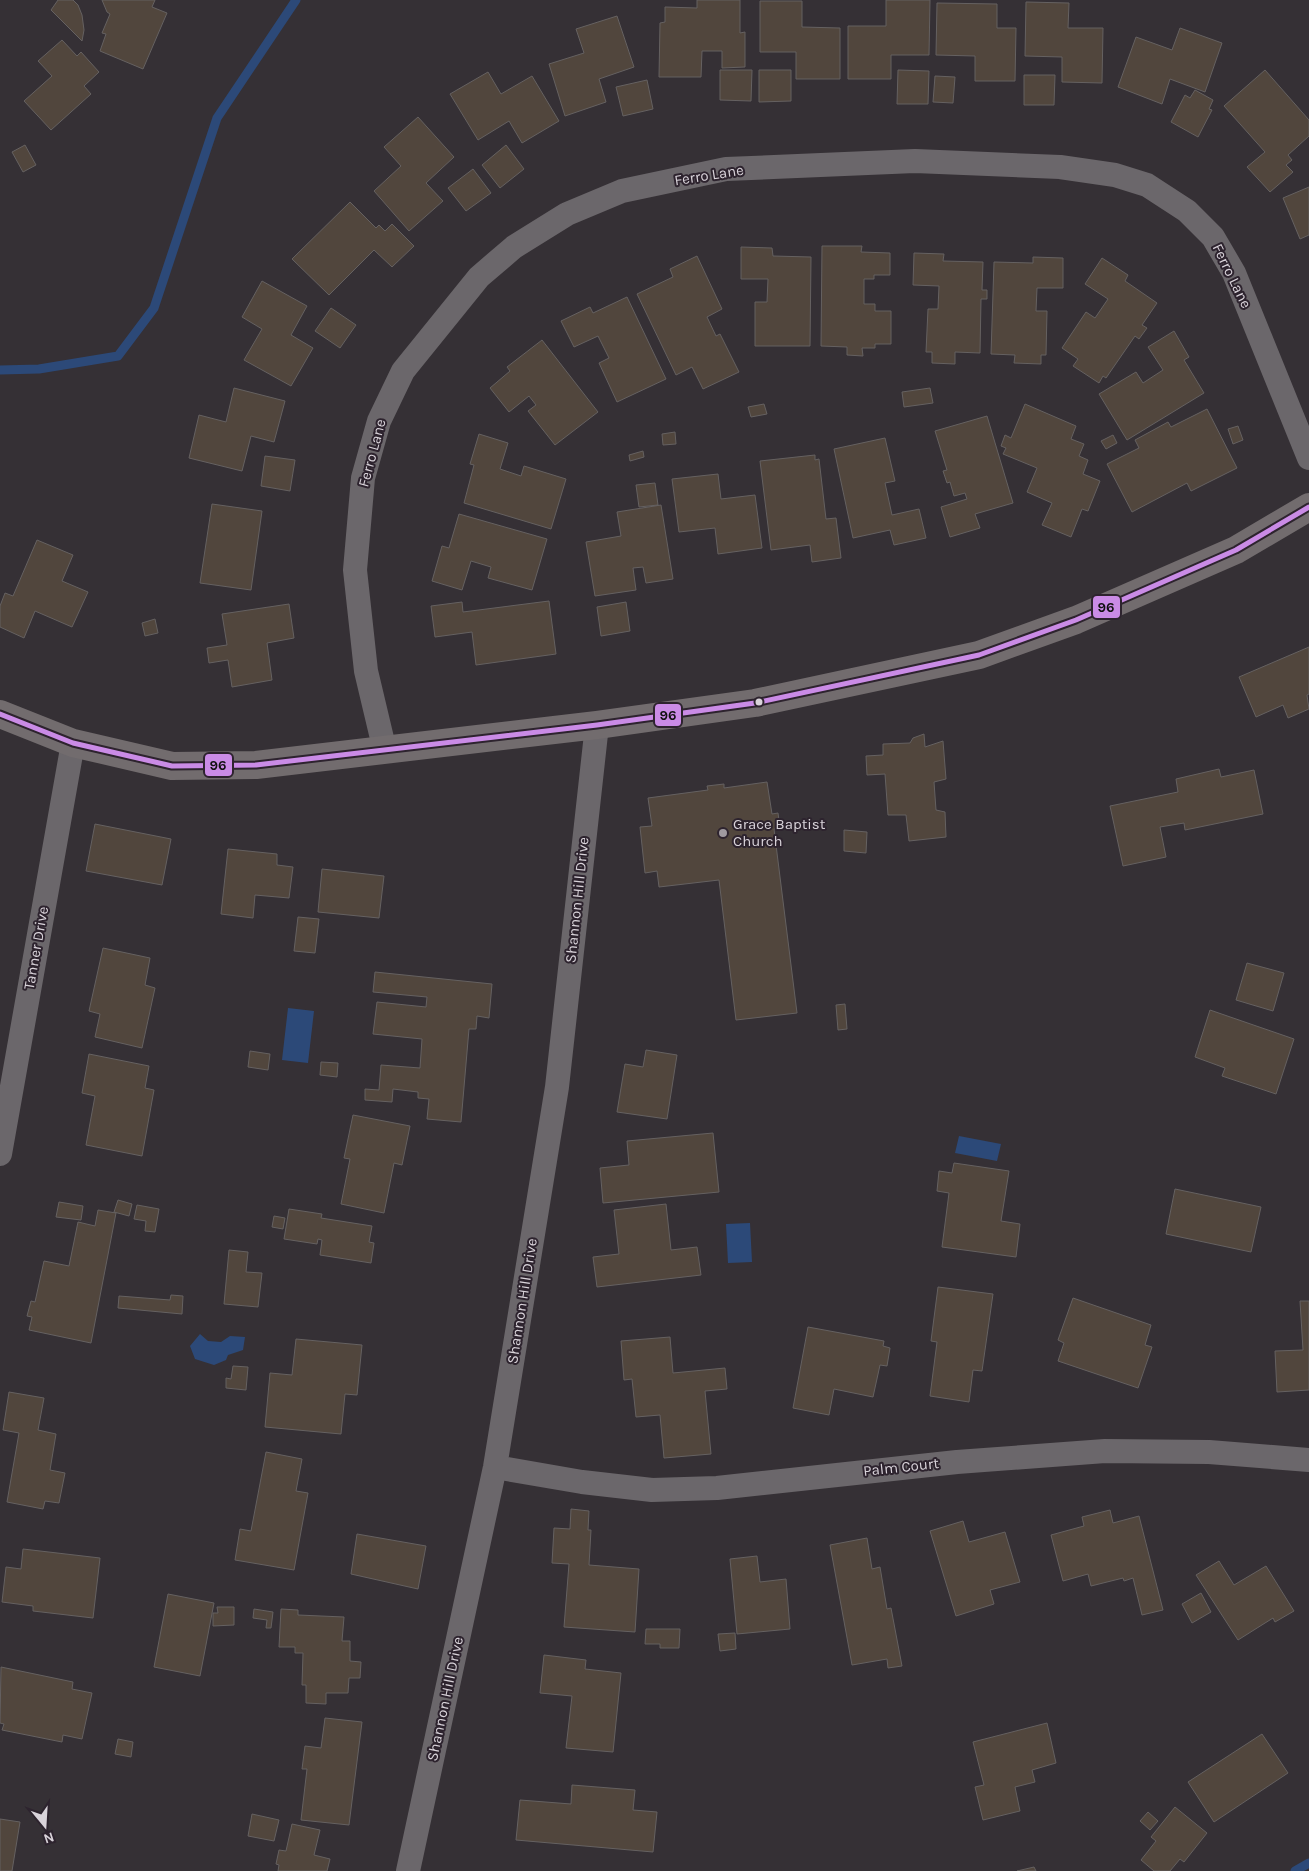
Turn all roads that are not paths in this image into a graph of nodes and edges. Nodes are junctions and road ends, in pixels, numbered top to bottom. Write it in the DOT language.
graph roads {
  1 [pos="1309,458"];
  2 [pos="1309,507"];
  3 [pos="0,714"];
  4 [pos="597,725"];
  5 [pos="73,743"];
  6 [pos="385,751"];
  7 [pos="0,1154"];
  8 [pos="1309,1460"];
  9 [pos="495,1467"];
  10 [pos="408,1871"];
  1 -- 6 [label="street, Ferro Lane"];
  2 -- 4 [label="main road"];
  3 -- 5 [label="main road"];
  4 -- 6 [label="main road"];
  4 -- 9 [label="street, Shannon Hill Drive"];
  5 -- 6 [label="main road"];
  5 -- 7 [label="street, Tanner Drive"];
  8 -- 9 [label="street, Palm Court"];
  9 -- 10 [label="street, Shannon Hill Drive"];
}
